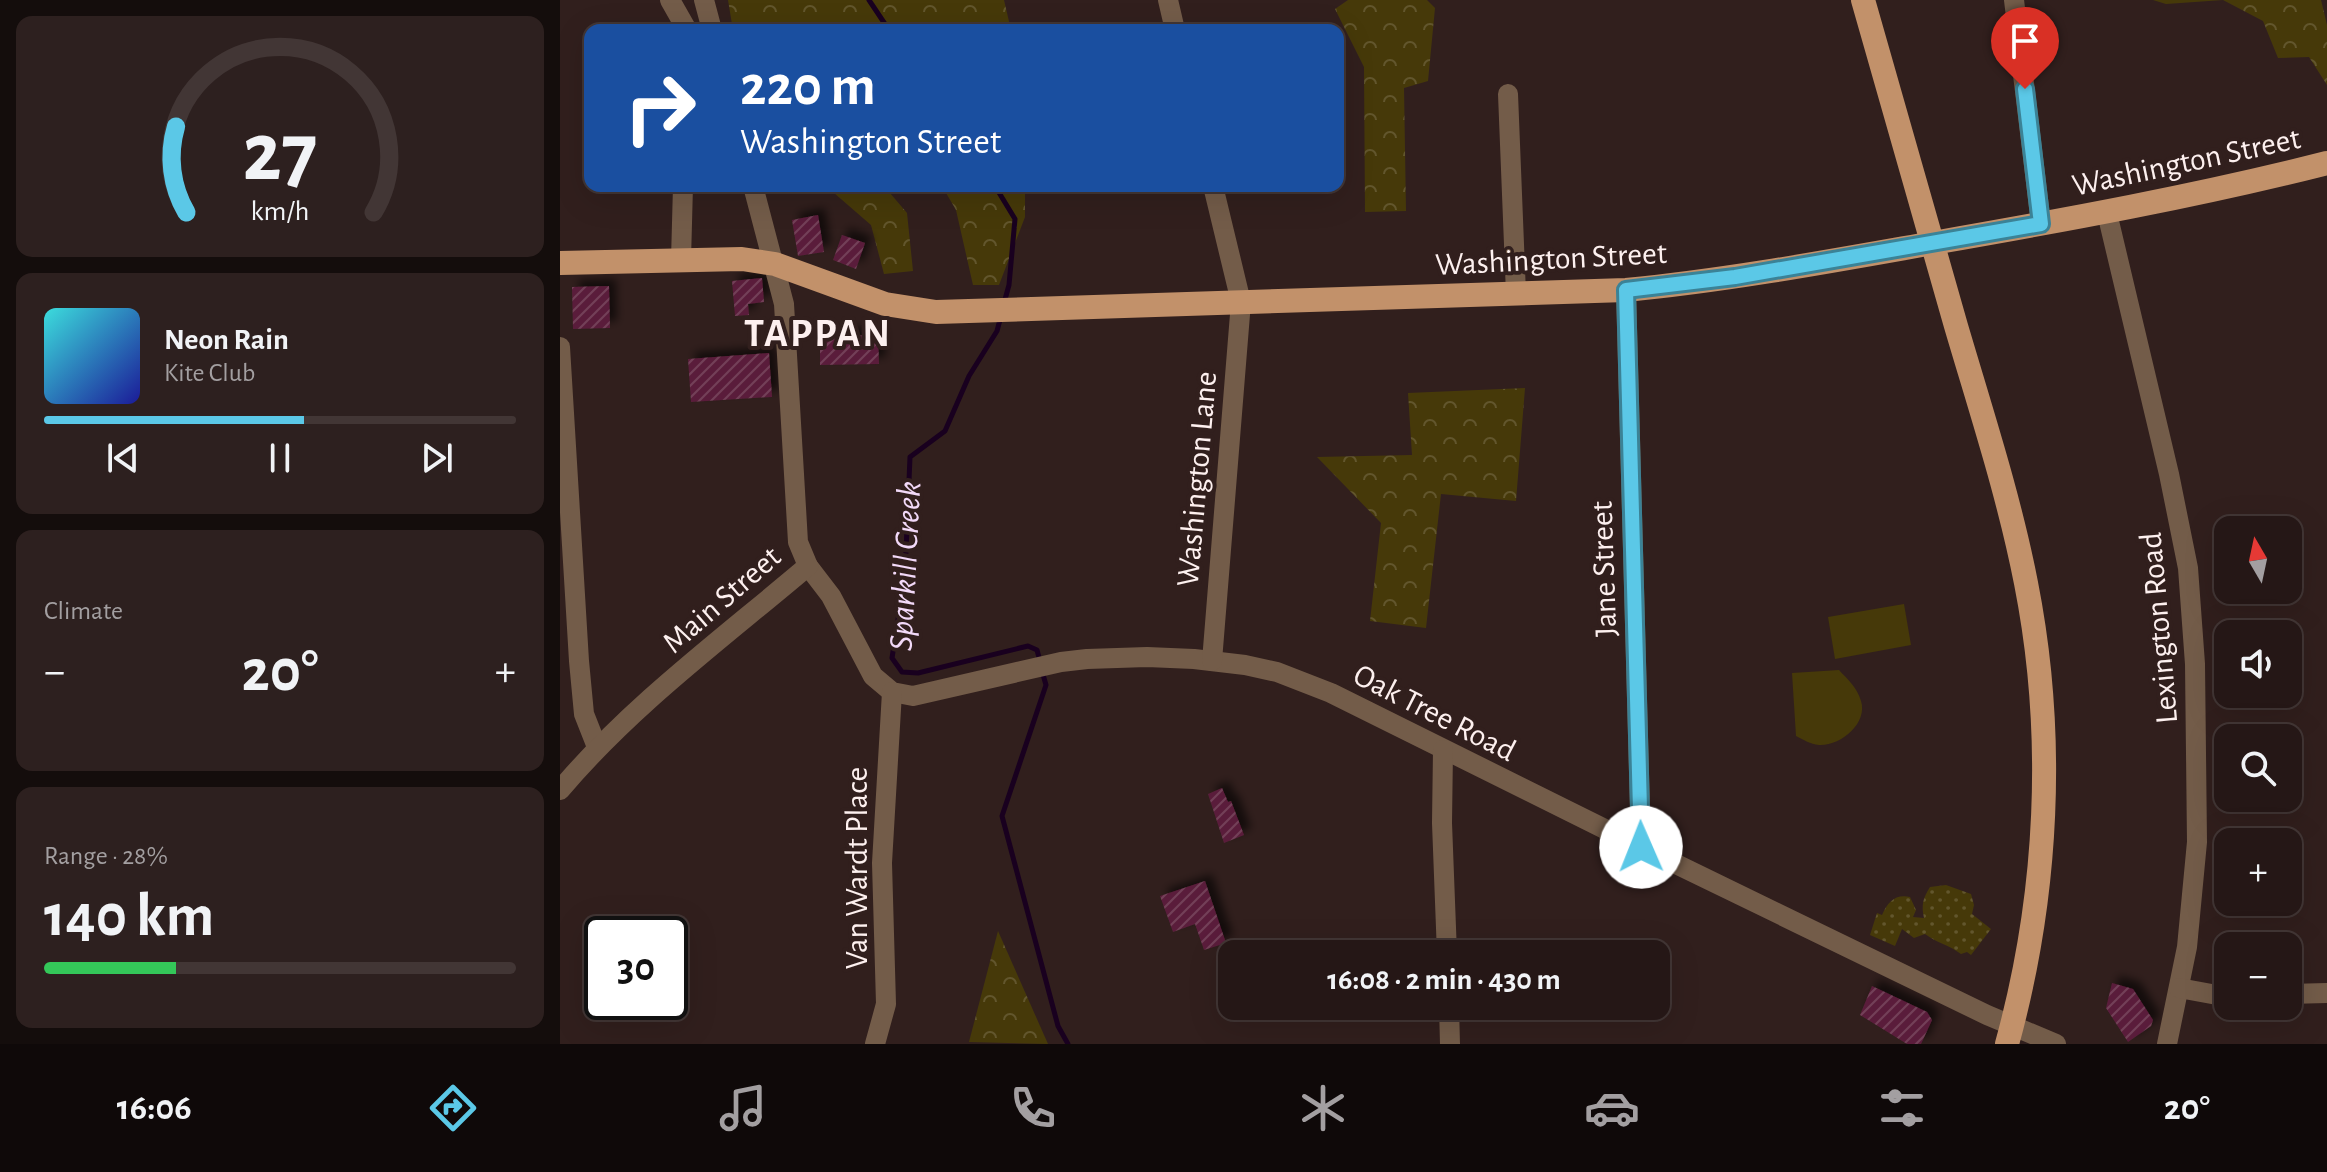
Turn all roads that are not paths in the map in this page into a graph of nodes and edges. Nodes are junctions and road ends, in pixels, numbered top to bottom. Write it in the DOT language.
graph roads {
  1 [pos="704,0"];
  2 [pos="1168,0"];
  3 [pos="1863,0"];
  4 [pos="2014,0"];
  5 [pos="672,1"];
  6 [pos="684,24"];
  7 [pos="710,24"];
  8 [pos="1174,24"];
  9 [pos="1508,94"];
  10 [pos="2327,163"];
  11 [pos="683,192"];
  12 [pos="755,192"];
  13 [pos="1214,192"];
  14 [pos="2107,213"];
  15 [pos="2041,224"];
  16 [pos="681,260"];
  17 [pos="560,263"];
  18 [pos="775,264"];
  19 [pos="1626,290"];
  20 [pos="1516,294"];
  21 [pos="1241,302"];
  22 [pos="560,347"];
  23 [pos="808,566"];
  24 [pos="1212,661"];
  25 [pos="892,692"];
  26 [pos="597,747"];
  27 [pos="1443,750"];
  28 [pos="560,790"];
  29 [pos="1641,847"];
  30 [pos="1446,940"];
  31 [pos="2179,988"];
  32 [pos="2327,993"];
  33 [pos="2214,994"];
  34 [pos="2302,994"];
  35 [pos="1449,1020"];
  36 [pos="2009,1034"];
  37 [pos="875,1044"];
  38 [pos="1450,1044"];
  39 [pos="2056,1044"];
  40 [pos="2167,1044"];
  1 -- 7 [label="street"];
  2 -- 8 [label="street"];
  3 -- 36 [label="main road"];
  4 -- 15 [label="street"];
  5 -- 6 [label="street"];
  9 -- 20 [label="street"];
  10 -- 14 [label="main road, Washington Street"];
  11 -- 16 [label="street"];
  12 -- 18 [label="street, Main Street"];
  13 -- 21 [label="street, Washington Lane"];
  14 -- 15 [label="main road, Washington Street"];
  14 -- 31 [label="street, Lexington Road"];
  15 -- 19 [label="main road, Washington Street"];
  16 -- 17 [label="main road, Washington Street"];
  16 -- 18 [label="main road, Washington Street"];
  18 -- 21 [label="main road, Washington Street"];
  18 -- 23 [label="street, Main Street"];
  19 -- 20 [label="main road, Washington Street"];
  19 -- 29 [label="street, Jane Street"];
  20 -- 21 [label="main road, Washington Street"];
  21 -- 24 [label="street, Washington Lane"];
  22 -- 26 [label="street"];
  23 -- 25 [label="street"];
  23 -- 26 [label="street, Main Street"];
  24 -- 25 [label="street, Oak Tree Road"];
  24 -- 27 [label="street, Oak Tree Road"];
  25 -- 37 [label="street, Van Wardt Place"];
  26 -- 28 [label="street, Main Street"];
  27 -- 29 [label="street, Oak Tree Road"];
  27 -- 30 [label="street"];
  29 -- 36 [label="street, Oak Tree Road"];
  31 -- 33 [label="street"];
  31 -- 40 [label="street, Lexington Road"];
  32 -- 34 [label="street"];
  35 -- 38 [label="street"];
  36 -- 39 [label="street, Oak Tree Road"];
}
